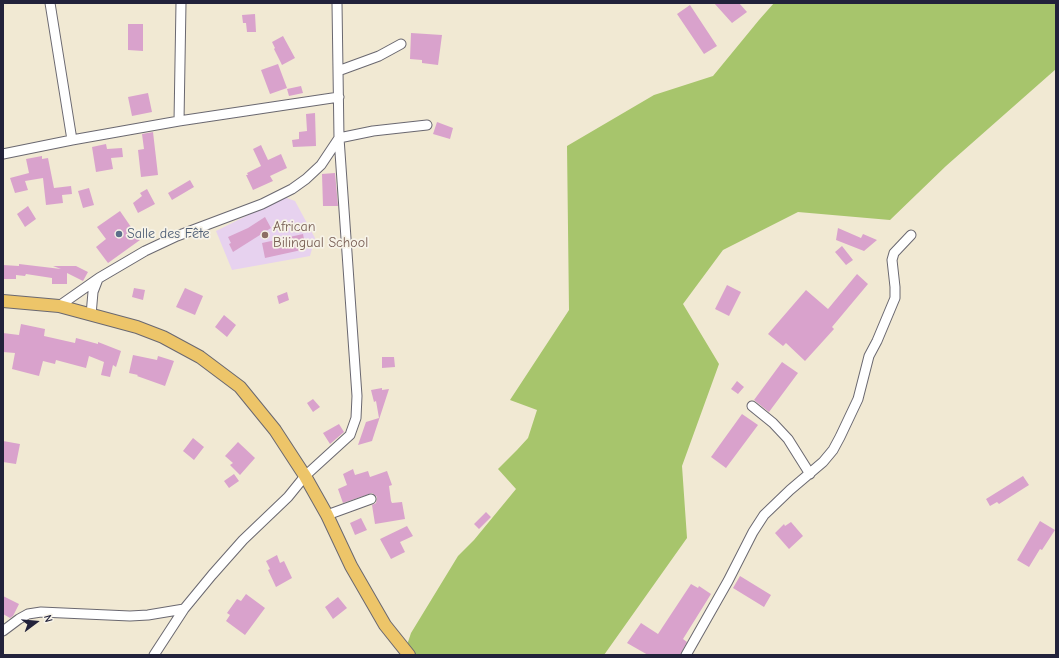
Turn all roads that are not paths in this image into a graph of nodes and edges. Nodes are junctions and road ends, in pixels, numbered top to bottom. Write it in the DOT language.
graph roads {
  1 [pos="50,3"];
  2 [pos="181,3"];
  3 [pos="337,3"];
  4 [pos="401,44"];
  5 [pos="338,71"];
  6 [pos="339,97"];
  7 [pos="178,121"];
  8 [pos="428,125"];
  9 [pos="340,138"];
  10 [pos="72,140"];
  11 [pos="3,154"];
  12 [pos="911,235"];
  13 [pos="99,278"];
  14 [pos="3,301"];
  15 [pos="59,306"];
  16 [pos="91,315"];
  17 [pos="752,406"];
  18 [pos="810,474"];
  19 [pos="305,476"];
  20 [pos="372,499"];
  21 [pos="327,515"];
  22 [pos="184,609"];
  23 [pos="3,631"];
  24 [pos="154,655"];
  25 [pos="409,655"];
  26 [pos="686,655"];
  1 -- 10 [label="street"];
  2 -- 7 [label="street"];
  3 -- 5 [label="street"];
  4 -- 5 [label="street"];
  5 -- 6 [label="street"];
  6 -- 7 [label="street"];
  6 -- 9 [label="street"];
  7 -- 10 [label="street"];
  8 -- 9 [label="street"];
  9 -- 13 [label="street"];
  9 -- 19 [label="street"];
  10 -- 11 [label="street"];
  12 -- 18 [label="street"];
  13 -- 15 [label="street"];
  13 -- 16 [label="street"];
  14 -- 15 [label="main road"];
  15 -- 16 [label="main road"];
  16 -- 19 [label="main road"];
  17 -- 18 [label="street"];
  18 -- 26 [label="street"];
  19 -- 21 [label="main road"];
  19 -- 22 [label="street"];
  20 -- 21 [label="street"];
  21 -- 25 [label="main road"];
  22 -- 23 [label="street"];
  22 -- 24 [label="street"];
}
